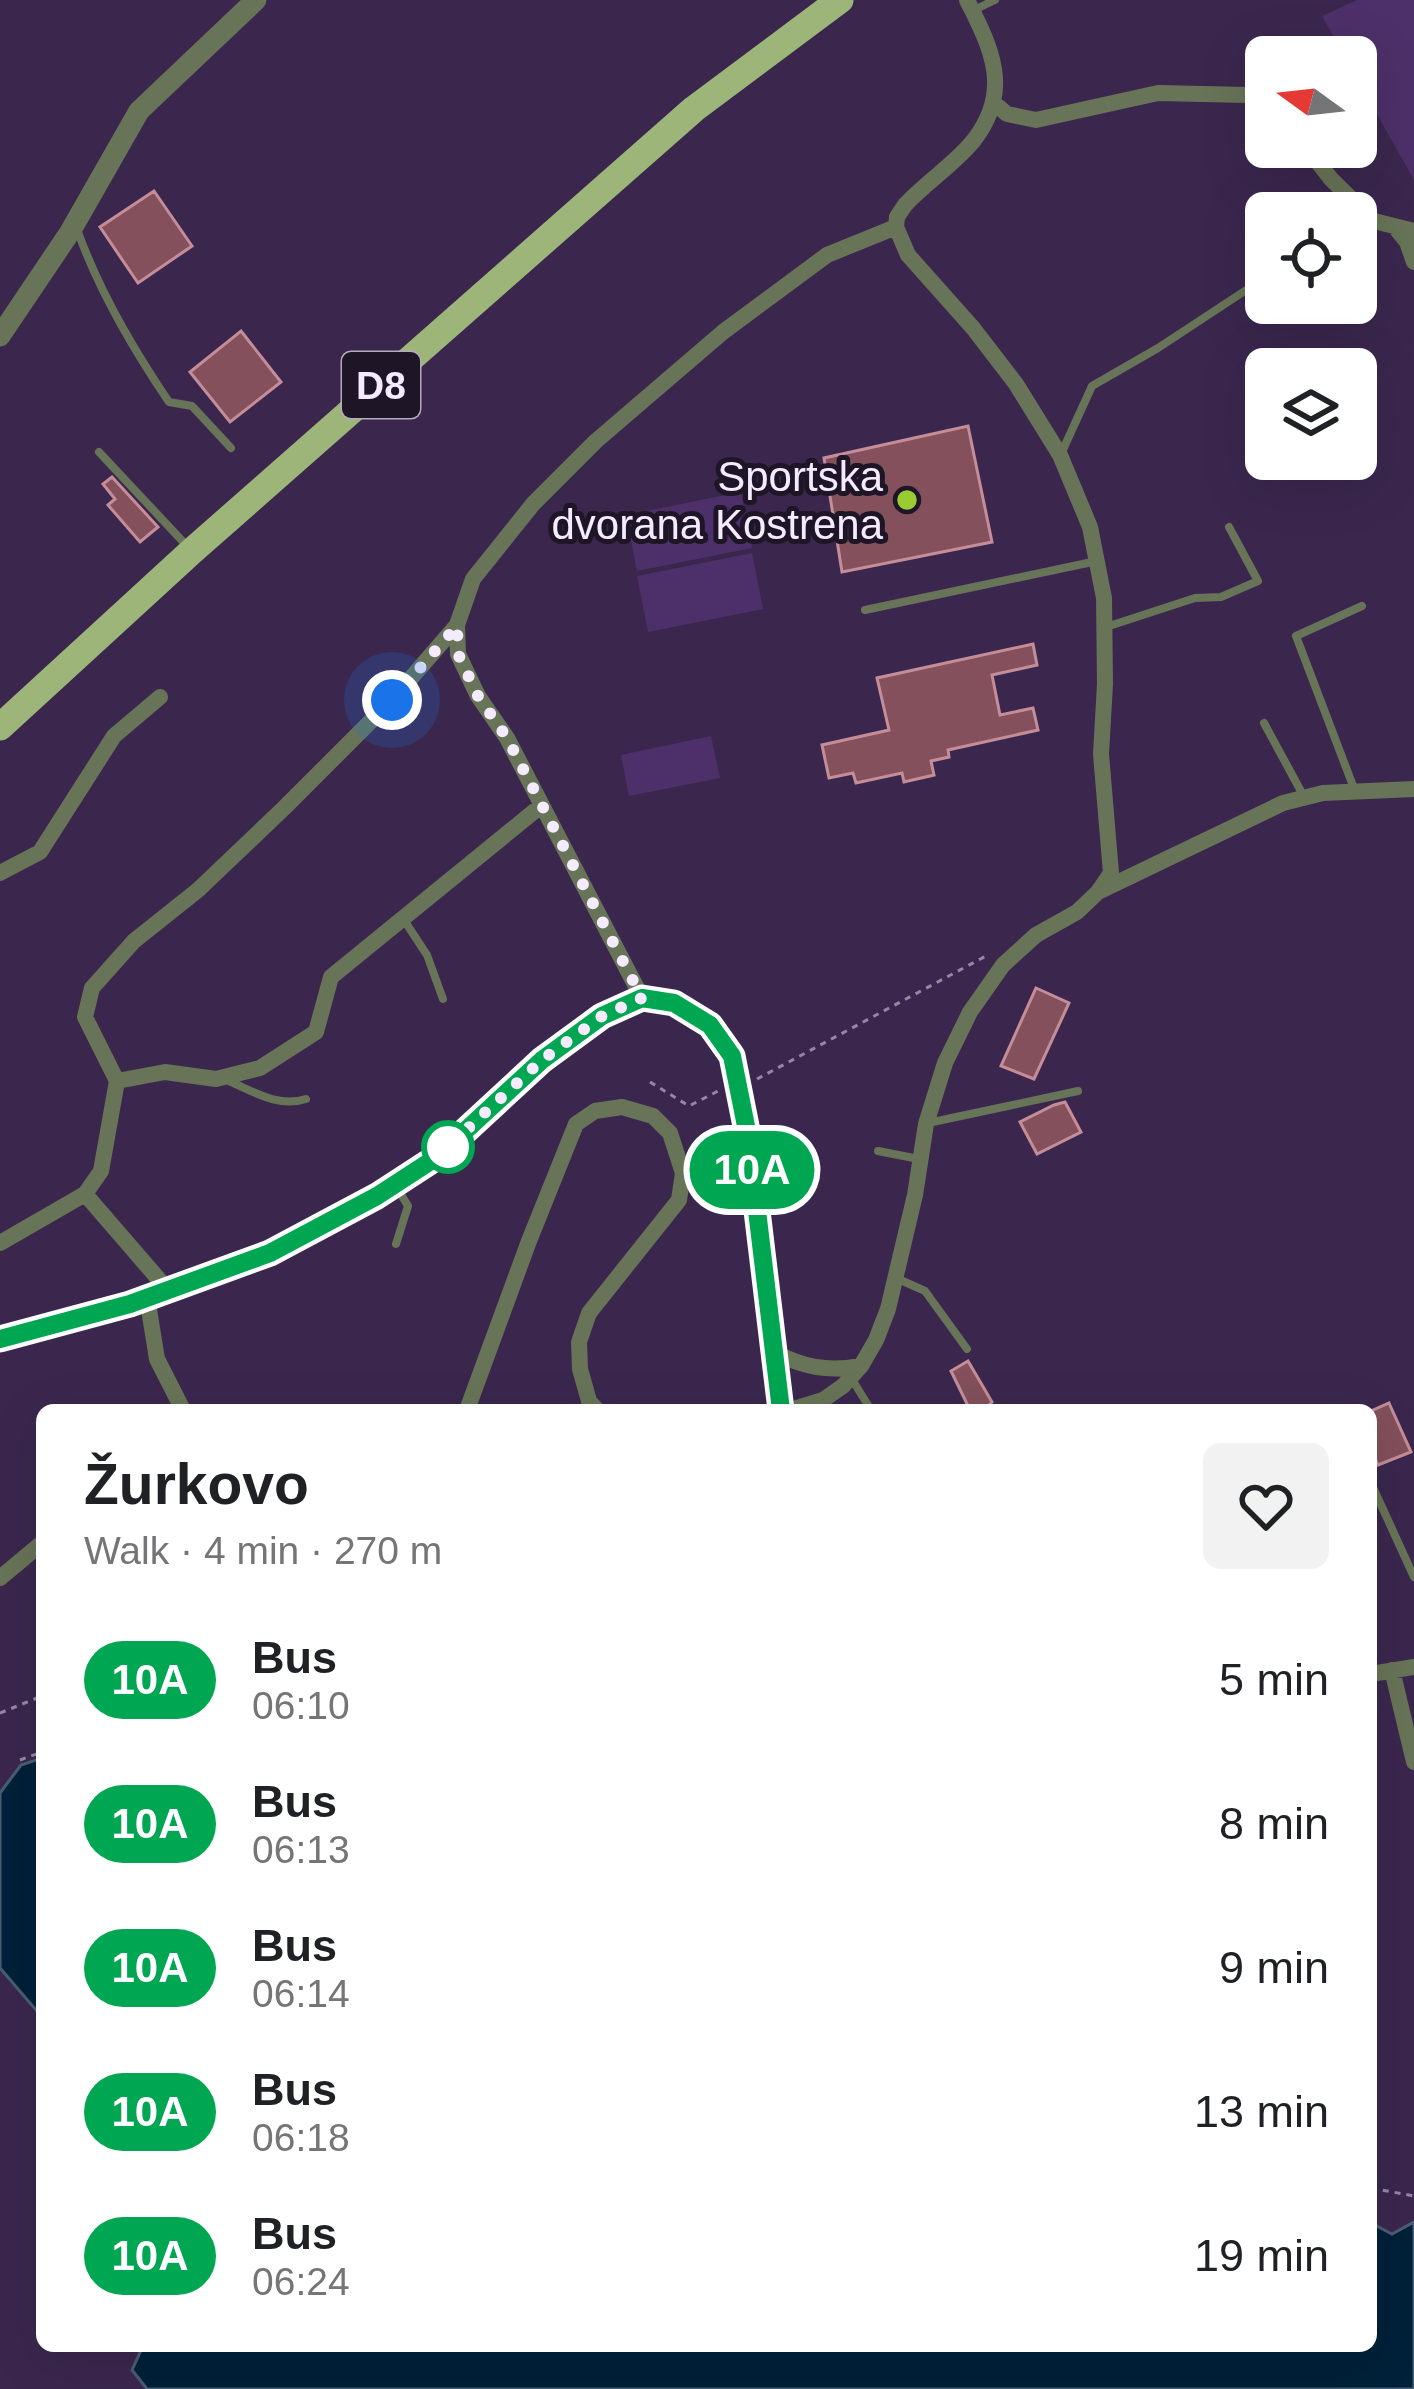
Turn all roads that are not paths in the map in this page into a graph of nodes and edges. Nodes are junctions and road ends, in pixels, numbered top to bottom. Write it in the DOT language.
graph roads {
  1 [pos="256,0"];
  2 [pos="840,0"];
  3 [pos="994,0"];
  4 [pos="970,5"];
  5 [pos="1245,95"];
  6 [pos="994,104"];
  7 [pos="1322,168"];
  8 [pos="74,224"];
  9 [pos="1393,226"];
  10 [pos="896,227"];
  11 [pos="1414,231"];
  12 [pos="1414,262"];
  13 [pos="1245,291"];
  14 [pos="0,336"];
  15 [pos="231,448"];
  16 [pos="99,452"];
  17 [pos="1060,455"];
  18 [pos="1229,526"];
  19 [pos="192,551"];
  20 [pos="1097,561"];
  21 [pos="1362,606"];
  22 [pos="865,610"];
  23 [pos="457,626"];
  24 [pos="1104,628"];
  25 [pos="160,698"];
  26 [pos="1264,723"];
  27 [pos="0,727"];
  28 [pos="1414,789"];
  29 [pos="1355,792"];
  30 [pos="1304,798"];
  31 [pos="542,805"];
  32 [pos="0,874"];
  33 [pos="1098,892"];
  34 [pos="403,919"];
  35 [pos="642,998"];
  36 [pos="442,999"];
  37 [pos="221,1078"];
  38 [pos="117,1081"];
  39 [pos="1078,1091"];
  40 [pos="306,1099"];
  41 [pos="926,1124"];
  42 [pos="878,1151"];
  43 [pos="921,1159"];
  44 [pos="395,1185"];
  45 [pos="85,1194"];
  46 [pos="0,1243"];
  47 [pos="396,1244"];
  48 [pos="895,1278"];
  49 [pos="168,1290"];
  50 [pos="147,1297"];
  51 [pos="0,1340"];
  52 [pos="968,1348"];
  53 [pos="774,1352"];
  54 [pos="856,1372"];
  55 [pos="180,1404"];
  56 [pos="469,1404"];
  57 [pos="592,1404"];
  58 [pos="780,1404"];
  59 [pos="810,1404"];
  60 [pos="869,1404"];
  61 [pos="1377,1496"];
  62 [pos="36,1548"];
  63 [pos="1414,1577"];
  64 [pos="0,1578"];
  65 [pos="1414,1667"];
  66 [pos="1381,1672"];
  67 [pos="1414,1762"];
  1 -- 8 [label="street"];
  2 -- 19 [label="main road, D8"];
  3 -- 4 [label="lane"];
  4 -- 6 [label="street"];
  5 -- 6 [label="street"];
  6 -- 10 [label="street"];
  7 -- 9 [label="street"];
  8 -- 14 [label="street"];
  8 -- 15 [label="lane"];
  9 -- 11 [label="street"];
  9 -- 12 [label="street"];
  10 -- 17 [label="street"];
  10 -- 23 [label="street"];
  13 -- 17 [label="lane"];
  16 -- 19 [label="lane"];
  17 -- 20 [label="street"];
  18 -- 24 [label="lane"];
  19 -- 27 [label="main road, D8"];
  20 -- 22 [label="lane"];
  20 -- 24 [label="street"];
  21 -- 29 [label="lane"];
  23 -- 31 [label="street"];
  23 -- 38 [label="street"];
  24 -- 33 [label="street"];
  25 -- 32 [label="street"];
  26 -- 30 [label="lane"];
  28 -- 29 [label="street"];
  29 -- 30 [label="street"];
  30 -- 33 [label="street"];
  31 -- 34 [label="street"];
  31 -- 35 [label="street"];
  33 -- 41 [label="street"];
  34 -- 36 [label="lane"];
  34 -- 37 [label="street"];
  35 -- 44 [label="street"];
  35 -- 53 [label="street"];
  37 -- 38 [label="street"];
  37 -- 40 [label="lane"];
  38 -- 45 [label="street"];
  39 -- 41 [label="lane"];
  41 -- 43 [label="street"];
  42 -- 43 [label="lane"];
  43 -- 48 [label="street"];
  44 -- 47 [label="lane"];
  44 -- 49 [label="street"];
  45 -- 46 [label="street"];
  45 -- 49 [label="street"];
  48 -- 52 [label="lane"];
  48 -- 54 [label="street"];
  49 -- 50 [label="street"];
  50 -- 51 [label="street"];
  50 -- 55 [label="street"];
  53 -- 54 [label="street"];
  53 -- 58 [label="street"];
  54 -- 59 [label="street"];
  54 -- 60 [label="lane"];
  56 -- 57 [label="street"];
  61 -- 63 [label="lane"];
  62 -- 64 [label="street"];
  65 -- 66 [label="street"];
  66 -- 67 [label="street"];
}
